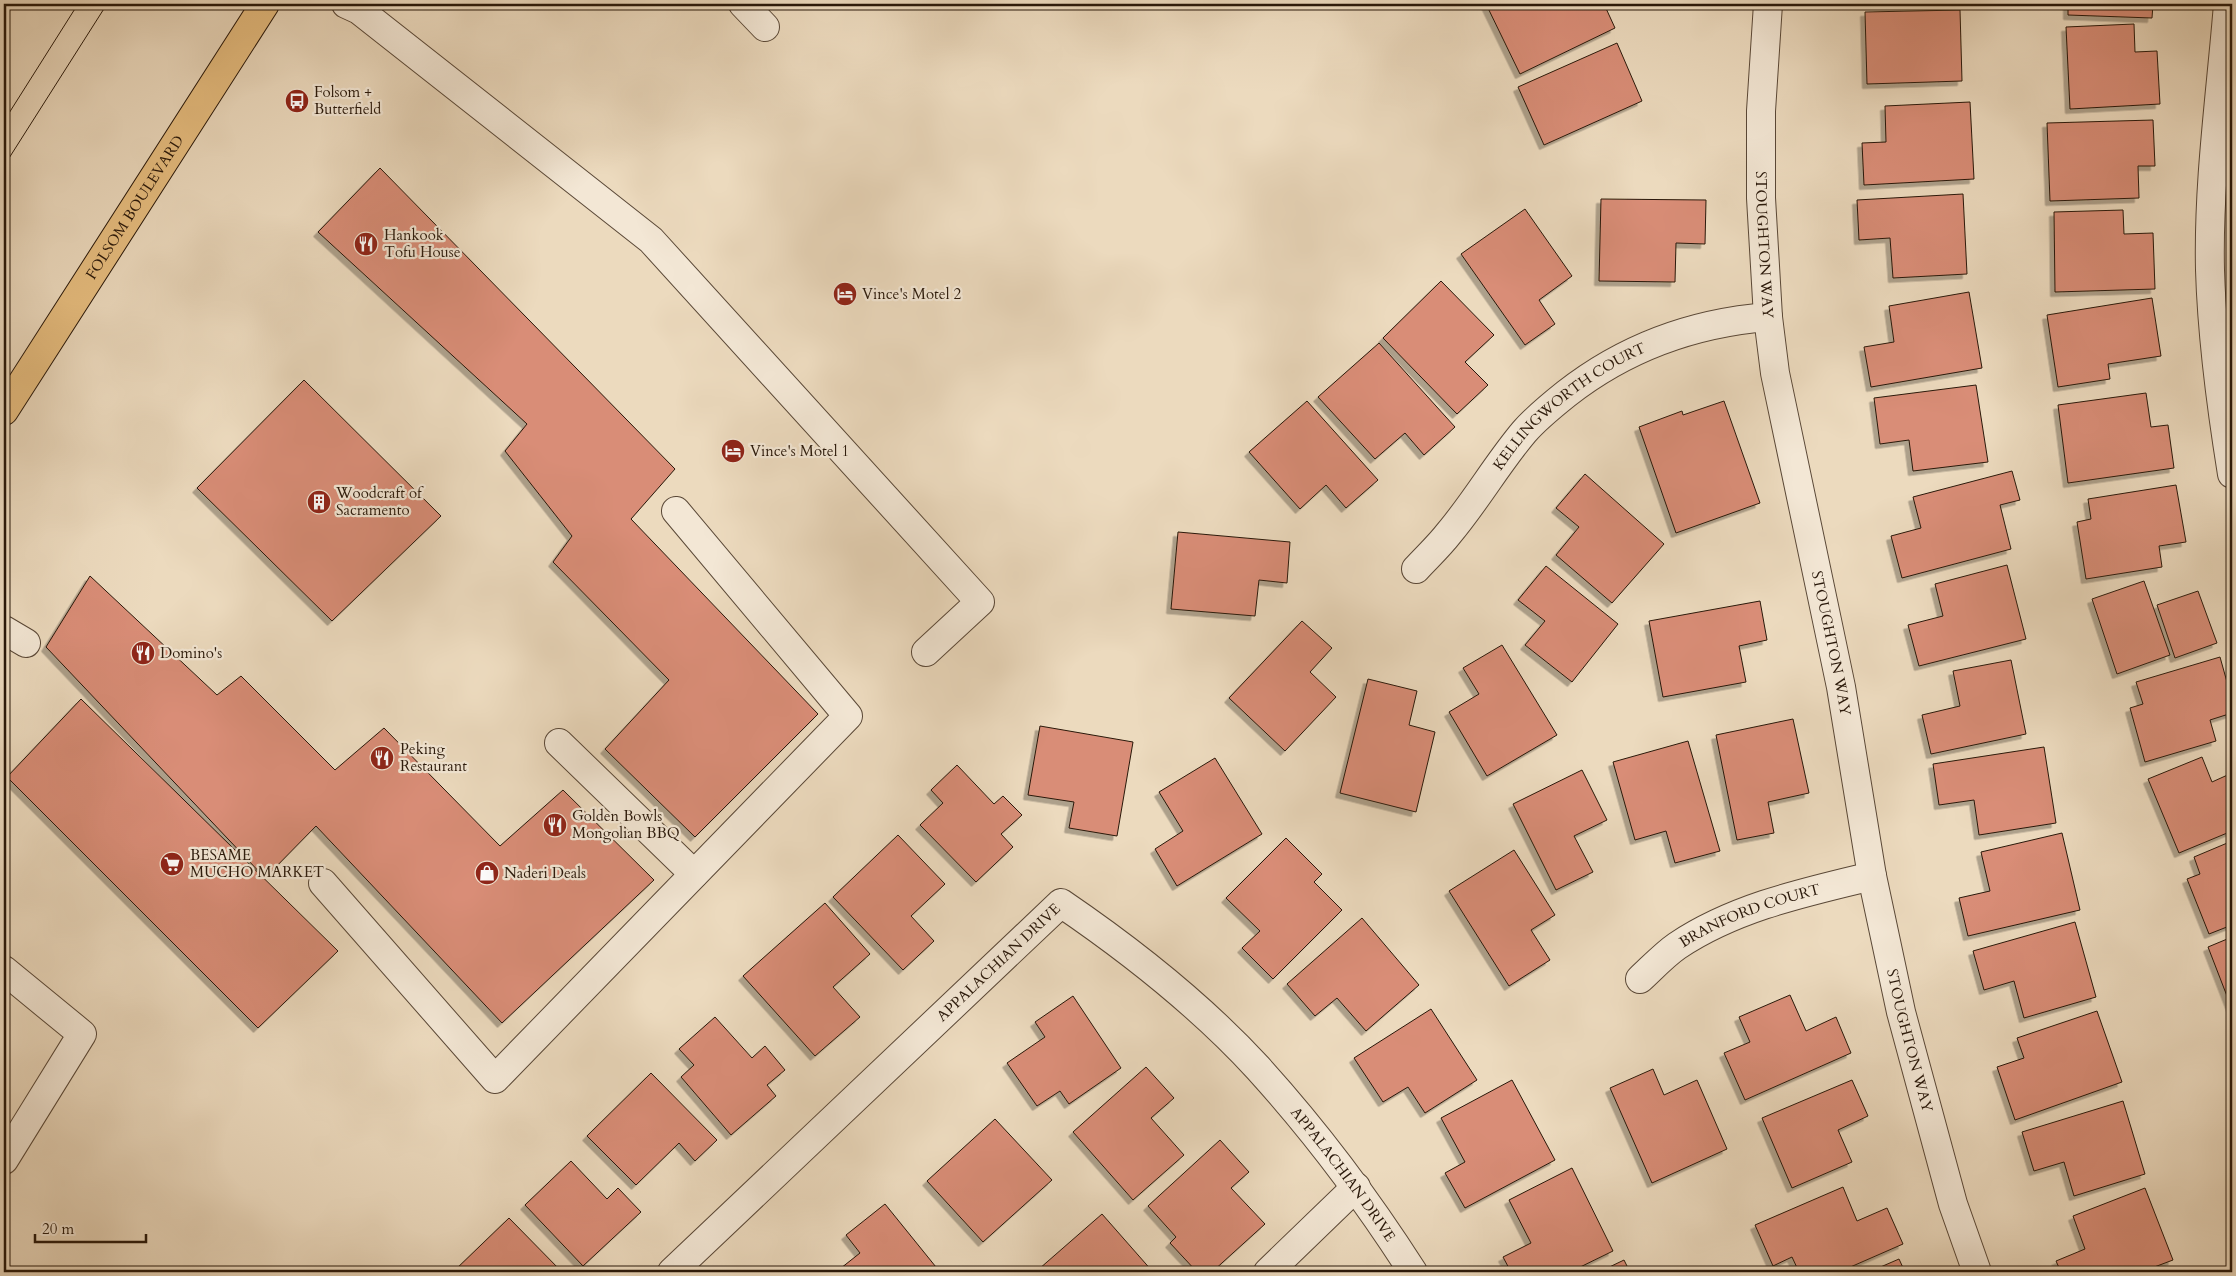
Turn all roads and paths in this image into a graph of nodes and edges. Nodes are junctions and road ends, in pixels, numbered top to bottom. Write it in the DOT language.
graph roads {
  1 [pos="266,4"];
  2 [pos="346,4"];
  3 [pos="743,4"];
  4 [pos="1768,4"];
  5 [pos="2228,4"];
  6 [pos="766,27"];
  7 [pos="1768,317"];
  8 [pos="2226,404"];
  9 [pos="4,411"];
  10 [pos="2232,474"];
  11 [pos="676,511"];
  12 [pos="1416,569"];
  13 [pos="4,630"];
  14 [pos="26,643"];
  15 [pos="926,652"];
  16 [pos="559,743"];
  17 [pos="694,874"];
  18 [pos="1872,876"];
  19 [pos="324,883"];
  20 [pos="4,970"];
  21 [pos="1640,979"];
  22 [pos="4,1160"];
  23 [pos="1356,1187"];
  24 [pos="672,1272"];
  25 [pos="1268,1272"];
  26 [pos="1413,1272"];
  27 [pos="1976,1272"];
  1 -- 9 [label="main road, FOLSOM BOULEVARD"];
  2 -- 15 [label="street"];
  3 -- 6 [label="street"];
  4 -- 7 [label="street, STOUGHTON WAY"];
  5 -- 8 [label="street"];
  7 -- 12 [label="street, KELLINGWORTH COURT"];
  7 -- 18 [label="street, STOUGHTON WAY"];
  8 -- 10 [label="street"];
  11 -- 17 [label="street"];
  13 -- 14 [label="street"];
  16 -- 17 [label="street"];
  17 -- 19 [label="street"];
  18 -- 21 [label="street, BRANFORD COURT"];
  18 -- 27 [label="street, STOUGHTON WAY"];
  20 -- 22 [label="street"];
  23 -- 24 [label="street, APPALACHIAN DRIVE"];
  23 -- 25 [label="street"];
  23 -- 26 [label="street, APPALACHIAN DRIVE"];
}
